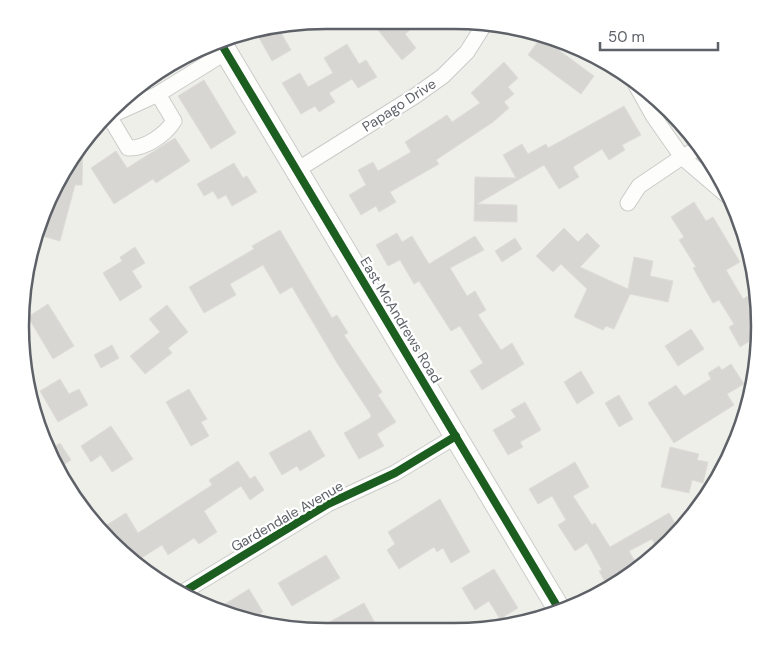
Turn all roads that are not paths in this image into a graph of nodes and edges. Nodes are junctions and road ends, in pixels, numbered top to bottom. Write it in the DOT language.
graph roads {
  1 [pos="481,30"];
  2 [pos="223,47"];
  3 [pos="222,48"];
  4 [pos="158,94"];
  5 [pos="642,96"];
  6 [pos="122,110"];
  7 [pos="109,123"];
  8 [pos="694,151"];
  9 [pos="682,156"];
  10 [pos="296,170"];
  11 [pos="716,186"];
  12 [pos="628,203"];
  13 [pos="456,436"];
  14 [pos="188,589"];
  15 [pos="556,605"];
  1 -- 10 [label="street, Papago Drive"];
  2 -- 10 [label="main road, East McAndrews Road"];
  3 -- 4 [label="street"];
  4 -- 6 [label="street"];
  4 -- 7 [label="street"];
  5 -- 9 [label="street"];
  8 -- 9 [label="street"];
  9 -- 11 [label="street"];
  9 -- 12 [label="street"];
  10 -- 13 [label="main road, East McAndrews Road"];
  13 -- 14 [label="street, Gardendale Avenue"];
  13 -- 15 [label="main road, East McAndrews Road"];
}
